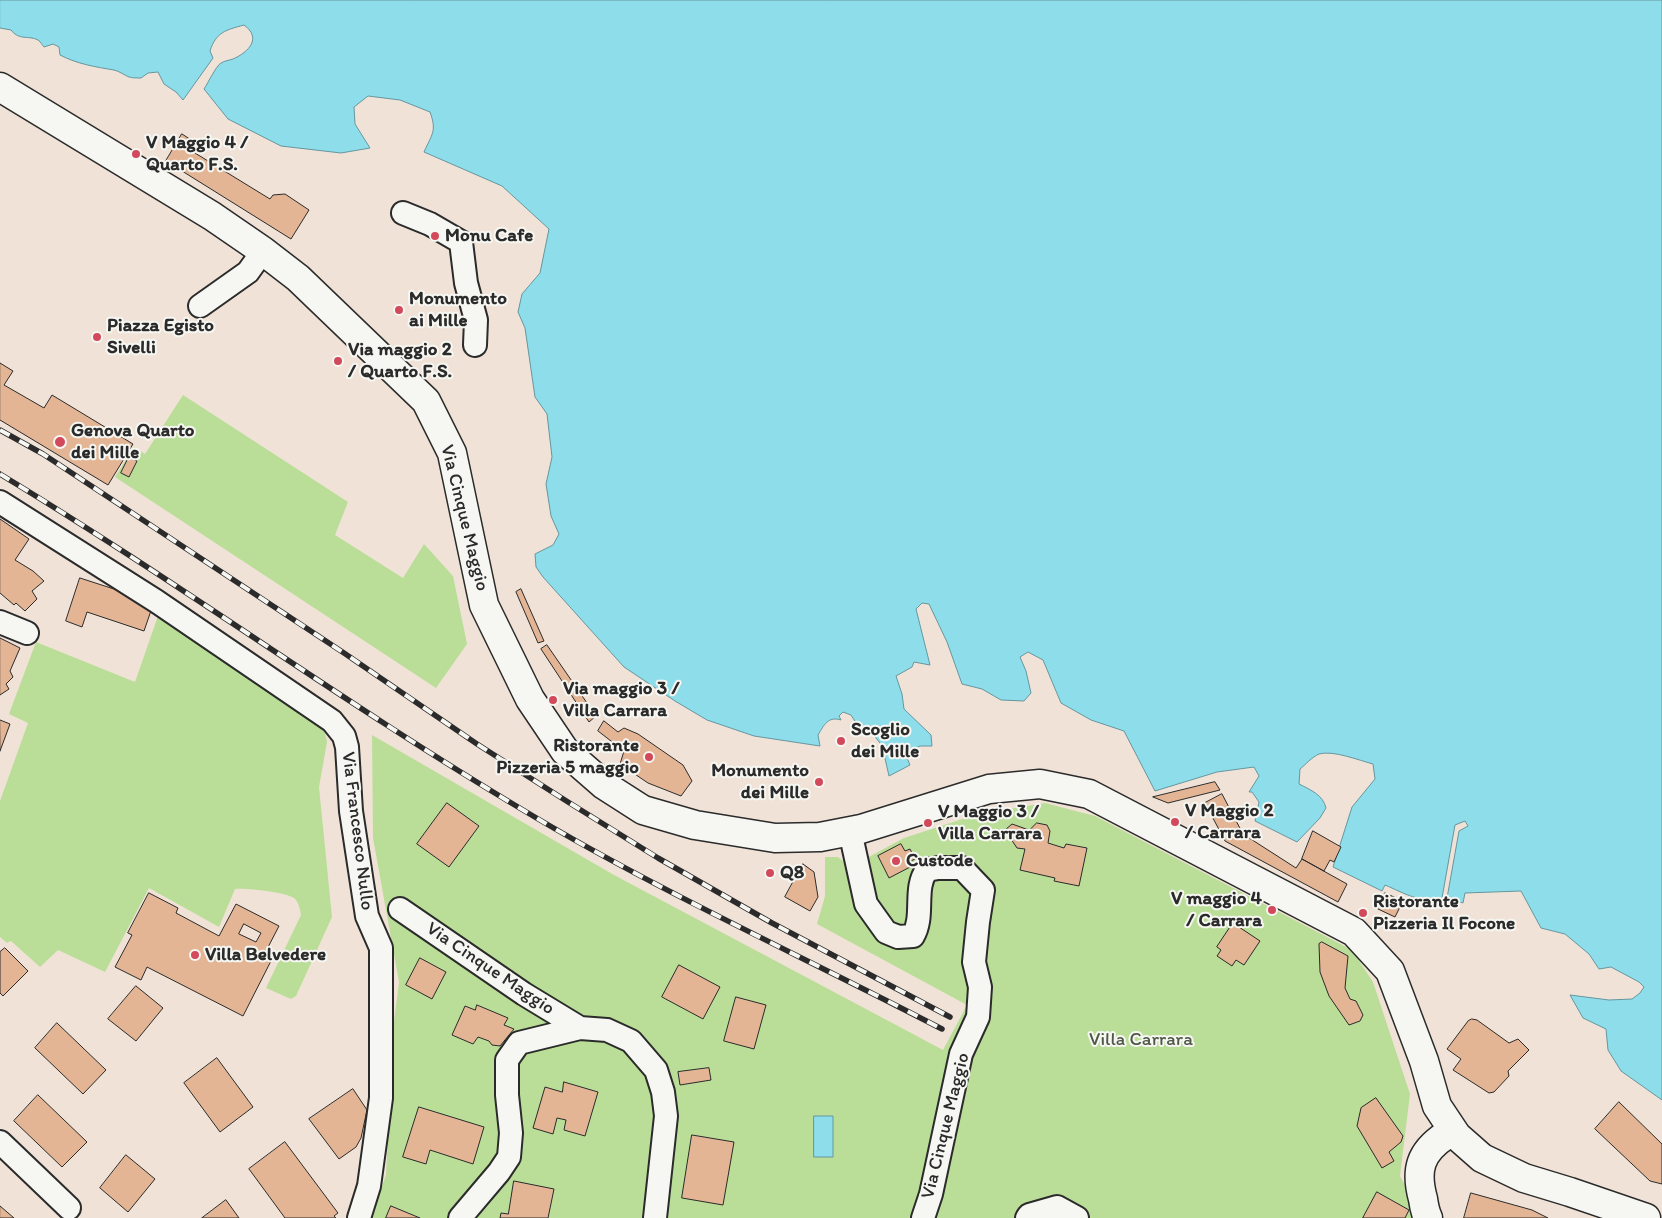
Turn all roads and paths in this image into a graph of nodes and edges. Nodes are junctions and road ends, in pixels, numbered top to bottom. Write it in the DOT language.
graph roads {
  1 [pos="0,87"];
  2 [pos="403,213"];
  3 [pos="263,251"];
  4 [pos="200,306"];
  5 [pos="475,345"];
  6 [pos="0,502"];
  7 [pos="0,622"];
  8 [pos="27,633"];
  9 [pos="850,831"];
  10 [pos="400,909"];
  11 [pos="580,1028"];
  12 [pos="1452,1136"];
  13 [pos="0,1142"];
  14 [pos="69,1208"];
  15 [pos="1605,1212"];
  16 [pos="359,1218"];
  17 [pos="460,1218"];
  18 [pos="655,1218"];
  19 [pos="923,1218"];
  20 [pos="1027,1218"];
  21 [pos="1078,1218"];
  22 [pos="1428,1218"];
  23 [pos="1646,1218"];
  1 -- 3 [label="main road, Via Cinque Maggio"];
  2 -- 5 [label="street"];
  3 -- 4 [label="street"];
  3 -- 9 [label="main road, Via Cinque Maggio"];
  6 -- 16 [label="street, Via Francesco Nullo"];
  7 -- 8 [label="street"];
  9 -- 12 [label="main road, Via Cinque Maggio"];
  9 -- 19 [label="street, Via Cinque Maggio"];
  10 -- 11 [label="street, Via Cinque Maggio"];
  11 -- 17 [label="street, Via Cinque Maggio"];
  11 -- 18 [label="street, Via Cinque Maggio"];
  12 -- 15 [label="main road, Via Cinque Maggio"];
  12 -- 22 [label="main road"];
  13 -- 14 [label="street"];
  15 -- 23 [label="main road, Via Cinque Maggio"];
  20 -- 21 [label="street"];
}
